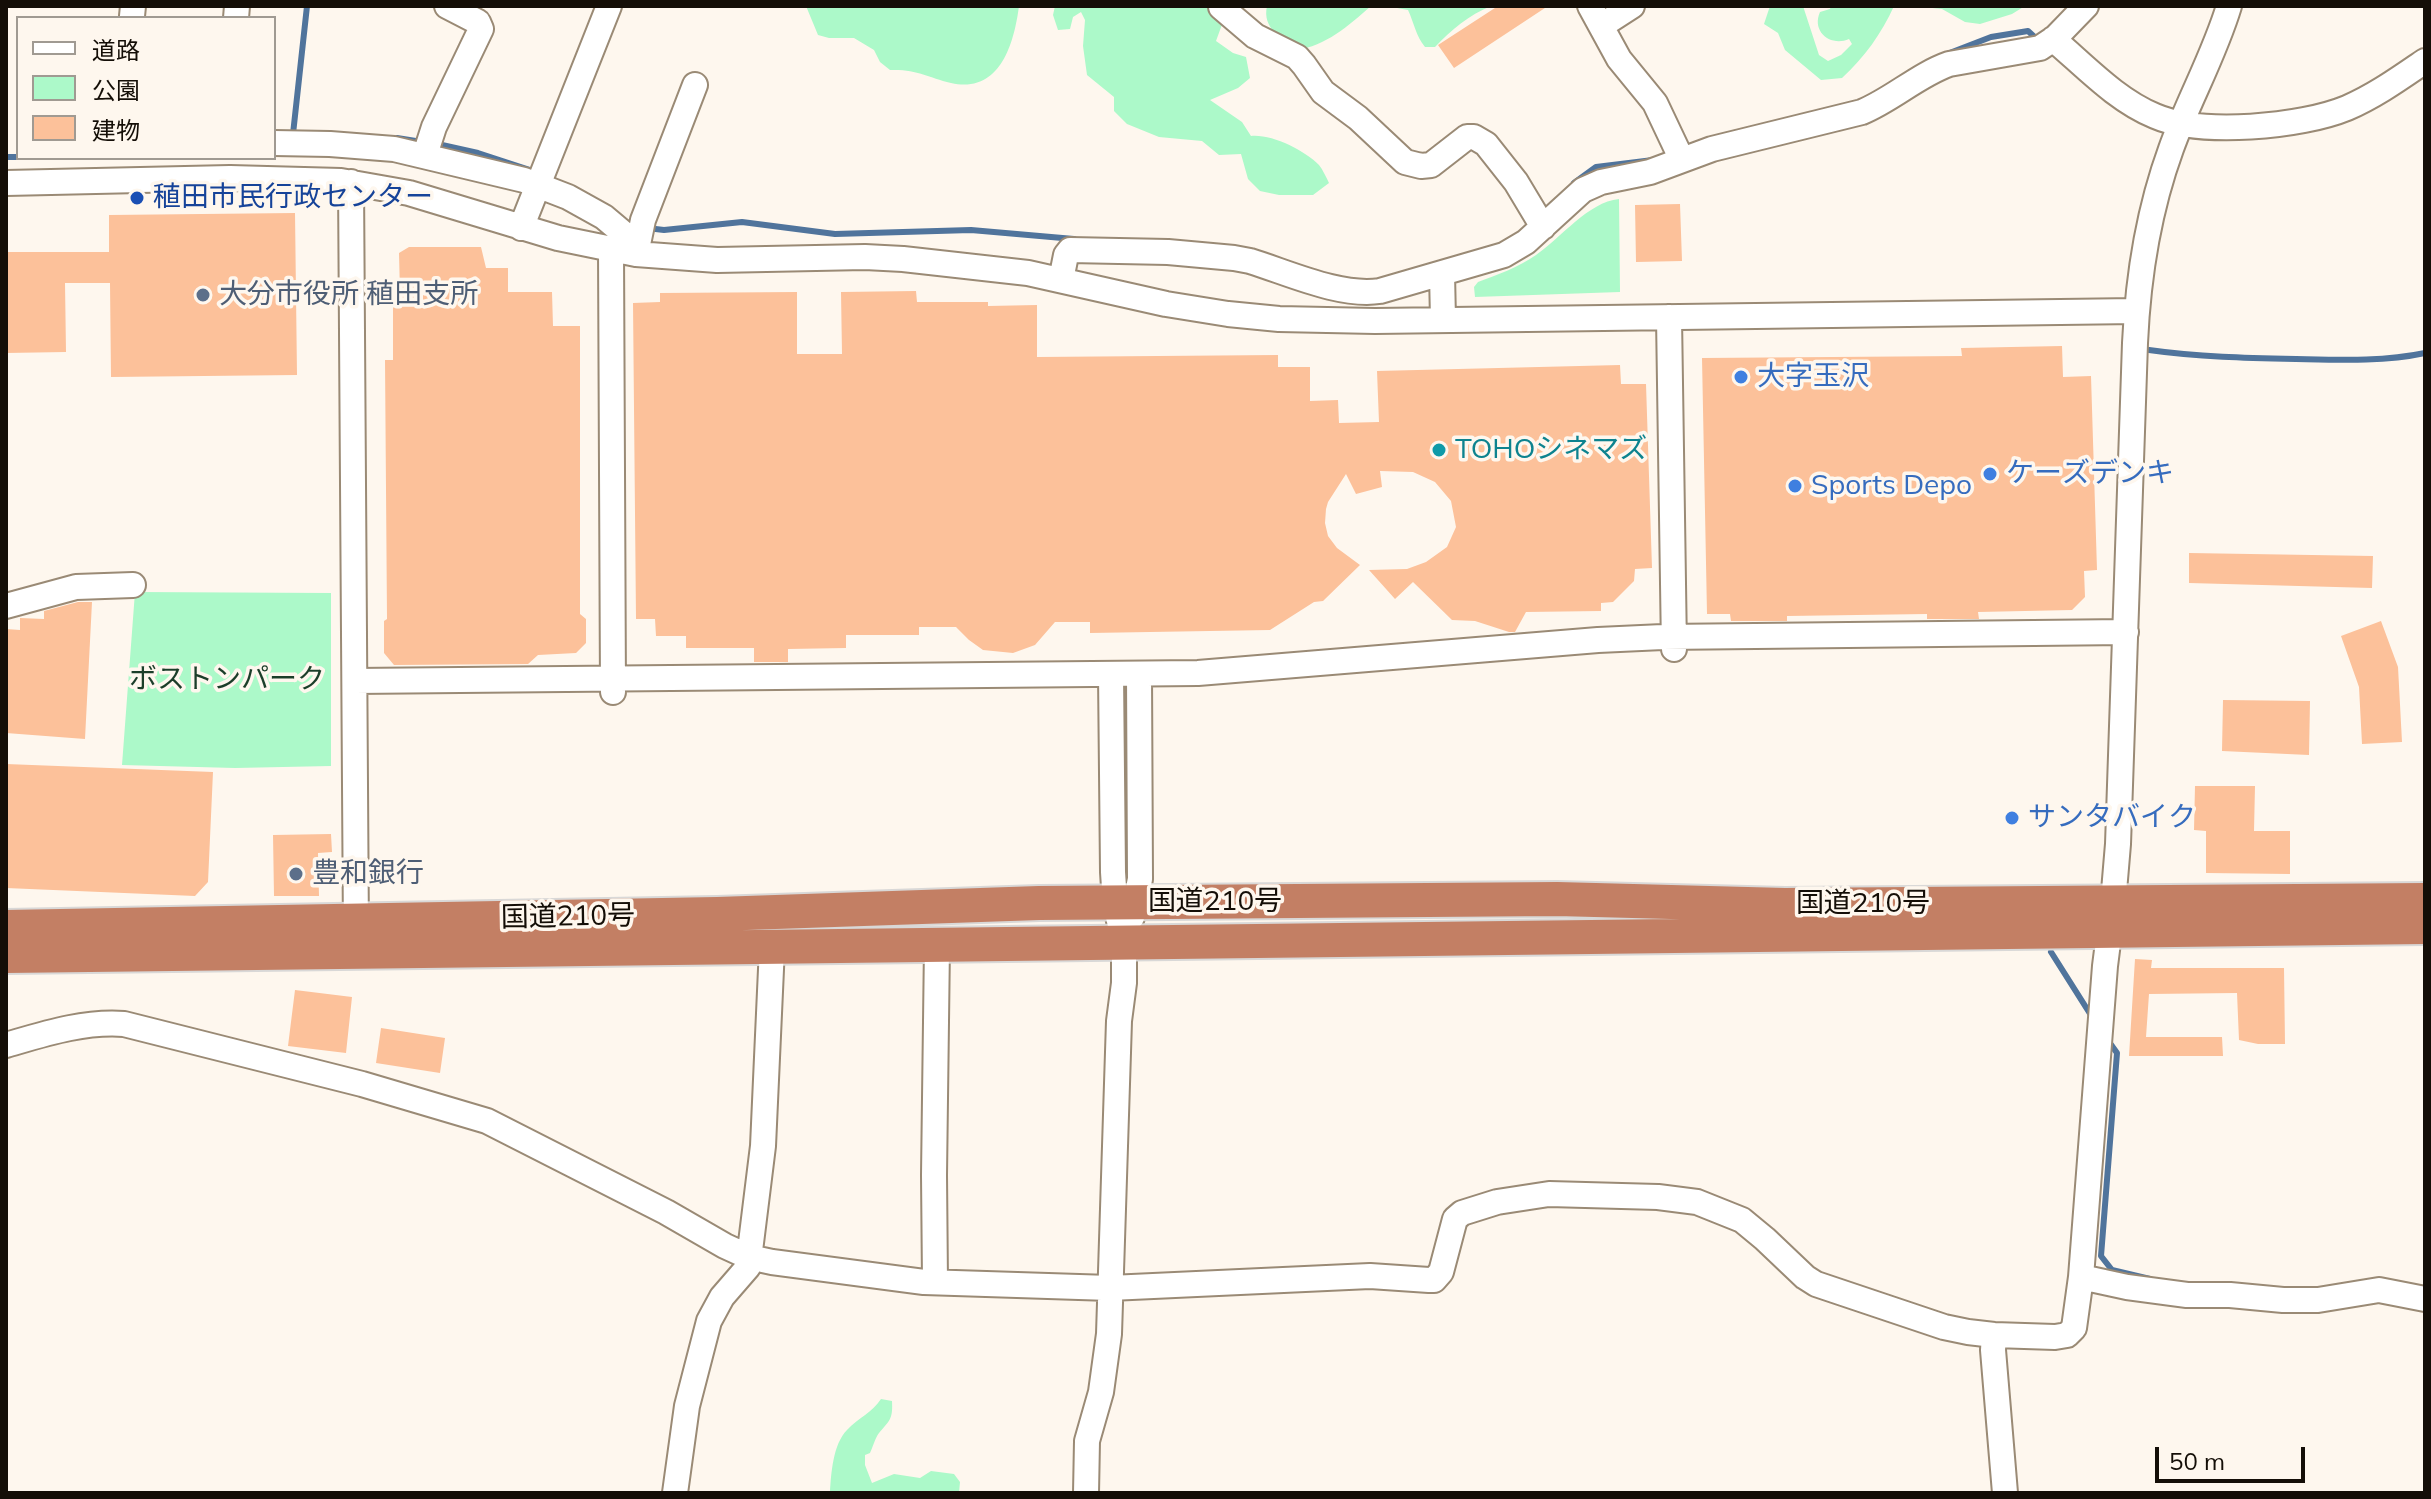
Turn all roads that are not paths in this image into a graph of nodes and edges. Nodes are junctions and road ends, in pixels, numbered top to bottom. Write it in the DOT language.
graph roads {
  1 [pos="447,6"];
  2 [pos="609,6"];
  3 [pos="1632,6"];
  4 [pos="2086,6"];
  5 [pos="2229,6"];
  6 [pos="1221,7"];
  7 [pos="1595,16"];
  8 [pos="2053,39"];
  9 [pos="2425,61"];
  10 [pos="695,85"];
  11 [pos="2181,124"];
  12 [pos="276,143"];
  13 [pos="425,155"];
  14 [pos="1682,160"];
  15 [pos="230,168"];
  16 [pos="541,178"];
  17 [pos="351,182"];
  18 [pos="6,183"];
  19 [pos="1543,227"];
  20 [pos="521,228"];
  21 [pos="632,238"];
  22 [pos="1442,273"];
  23 [pos="1061,280"];
  24 [pos="2136,311"];
  25 [pos="1669,317"];
  26 [pos="1443,320"];
  27 [pos="133,585"];
  28 [pos="6,606"];
  29 [pos="2126,637"];
  30 [pos="1674,643"];
  31 [pos="1111,681"];
  32 [pos="1139,681"];
  33 [pos="614,687"];
  34 [pos="355,689"];
  35 [pos="1126,903"];
  36 [pos="2112,917"];
  37 [pos="2423,926"];
  38 [pos="6,927"];
  39 [pos="356,937"];
  40 [pos="1124,943"];
  41 [pos="937,945"];
  42 [pos="772,947"];
  43 [pos="6,956"];
  44 [pos="6,1045"];
  45 [pos="749,1257"];
  46 [pos="2081,1277"];
  47 [pos="935,1282"];
  48 [pos="1110,1288"];
  49 [pos="2425,1299"];
  50 [pos="1994,1335"];
  51 [pos="675,1493"];
  52 [pos="1086,1493"];
  53 [pos="2005,1493"];
  1 -- 13 [label="street"];
  2 -- 16 [label="street"];
  3 -- 7 [label="street"];
  4 -- 8 [label="street"];
  5 -- 11 [label="street"];
  6 -- 19 [label="street"];
  7 -- 14 [label="street"];
  8 -- 11 [label="street"];
  8 -- 14 [label="street"];
  9 -- 11 [label="street"];
  10 -- 21 [label="street"];
  11 -- 24 [label="street"];
  12 -- 13 [label="street"];
  13 -- 16 [label="street"];
  14 -- 19 [label="street"];
  15 -- 17 [label="street"];
  15 -- 18 [label="street"];
  16 -- 20 [label="street"];
  16 -- 21 [label="street"];
  17 -- 20 [label="street"];
  17 -- 34 [label="street"];
  19 -- 22 [label="street"];
  20 -- 21 [label="street"];
  21 -- 23 [label="street"];
  21 -- 33 [label="street"];
  22 -- 23 [label="street"];
  22 -- 26 [label="street"];
  23 -- 26 [label="street"];
  24 -- 25 [label="street"];
  24 -- 29 [label="street"];
  25 -- 26 [label="street"];
  25 -- 30 [label="street"];
  27 -- 28 [label="street"];
  29 -- 30 [label="street"];
  29 -- 36 [label="street"];
  30 -- 32 [label="street"];
  31 -- 32 [label="street"];
  31 -- 33 [label="street"];
  31 -- 35 [label="street"];
  32 -- 35 [label="street"];
  33 -- 34 [label="street"];
  34 -- 39 [label="street"];
  35 -- 36 [label="highway, 国道210号"];
  35 -- 39 [label="highway, 国道210号"];
  35 -- 40 [label="street"];
  36 -- 37 [label="highway, 国道210号"];
  36 -- 40 [label="highway, 国道210号"];
  36 -- 46 [label="street"];
  38 -- 39 [label="highway, 国道210号"];
  39 -- 42 [label="highway, 国道210号"];
  39 -- 43 [label="highway, 国道210号"];
  40 -- 41 [label="highway, 国道210号"];
  40 -- 48 [label="street"];
  41 -- 42 [label="highway, 国道210号"];
  41 -- 47 [label="street"];
  42 -- 45 [label="street"];
  44 -- 45 [label="street"];
  45 -- 47 [label="street"];
  45 -- 51 [label="street"];
  46 -- 49 [label="street"];
  46 -- 50 [label="street"];
  47 -- 48 [label="street"];
  48 -- 50 [label="street"];
  48 -- 52 [label="street"];
  50 -- 53 [label="street"];
}
